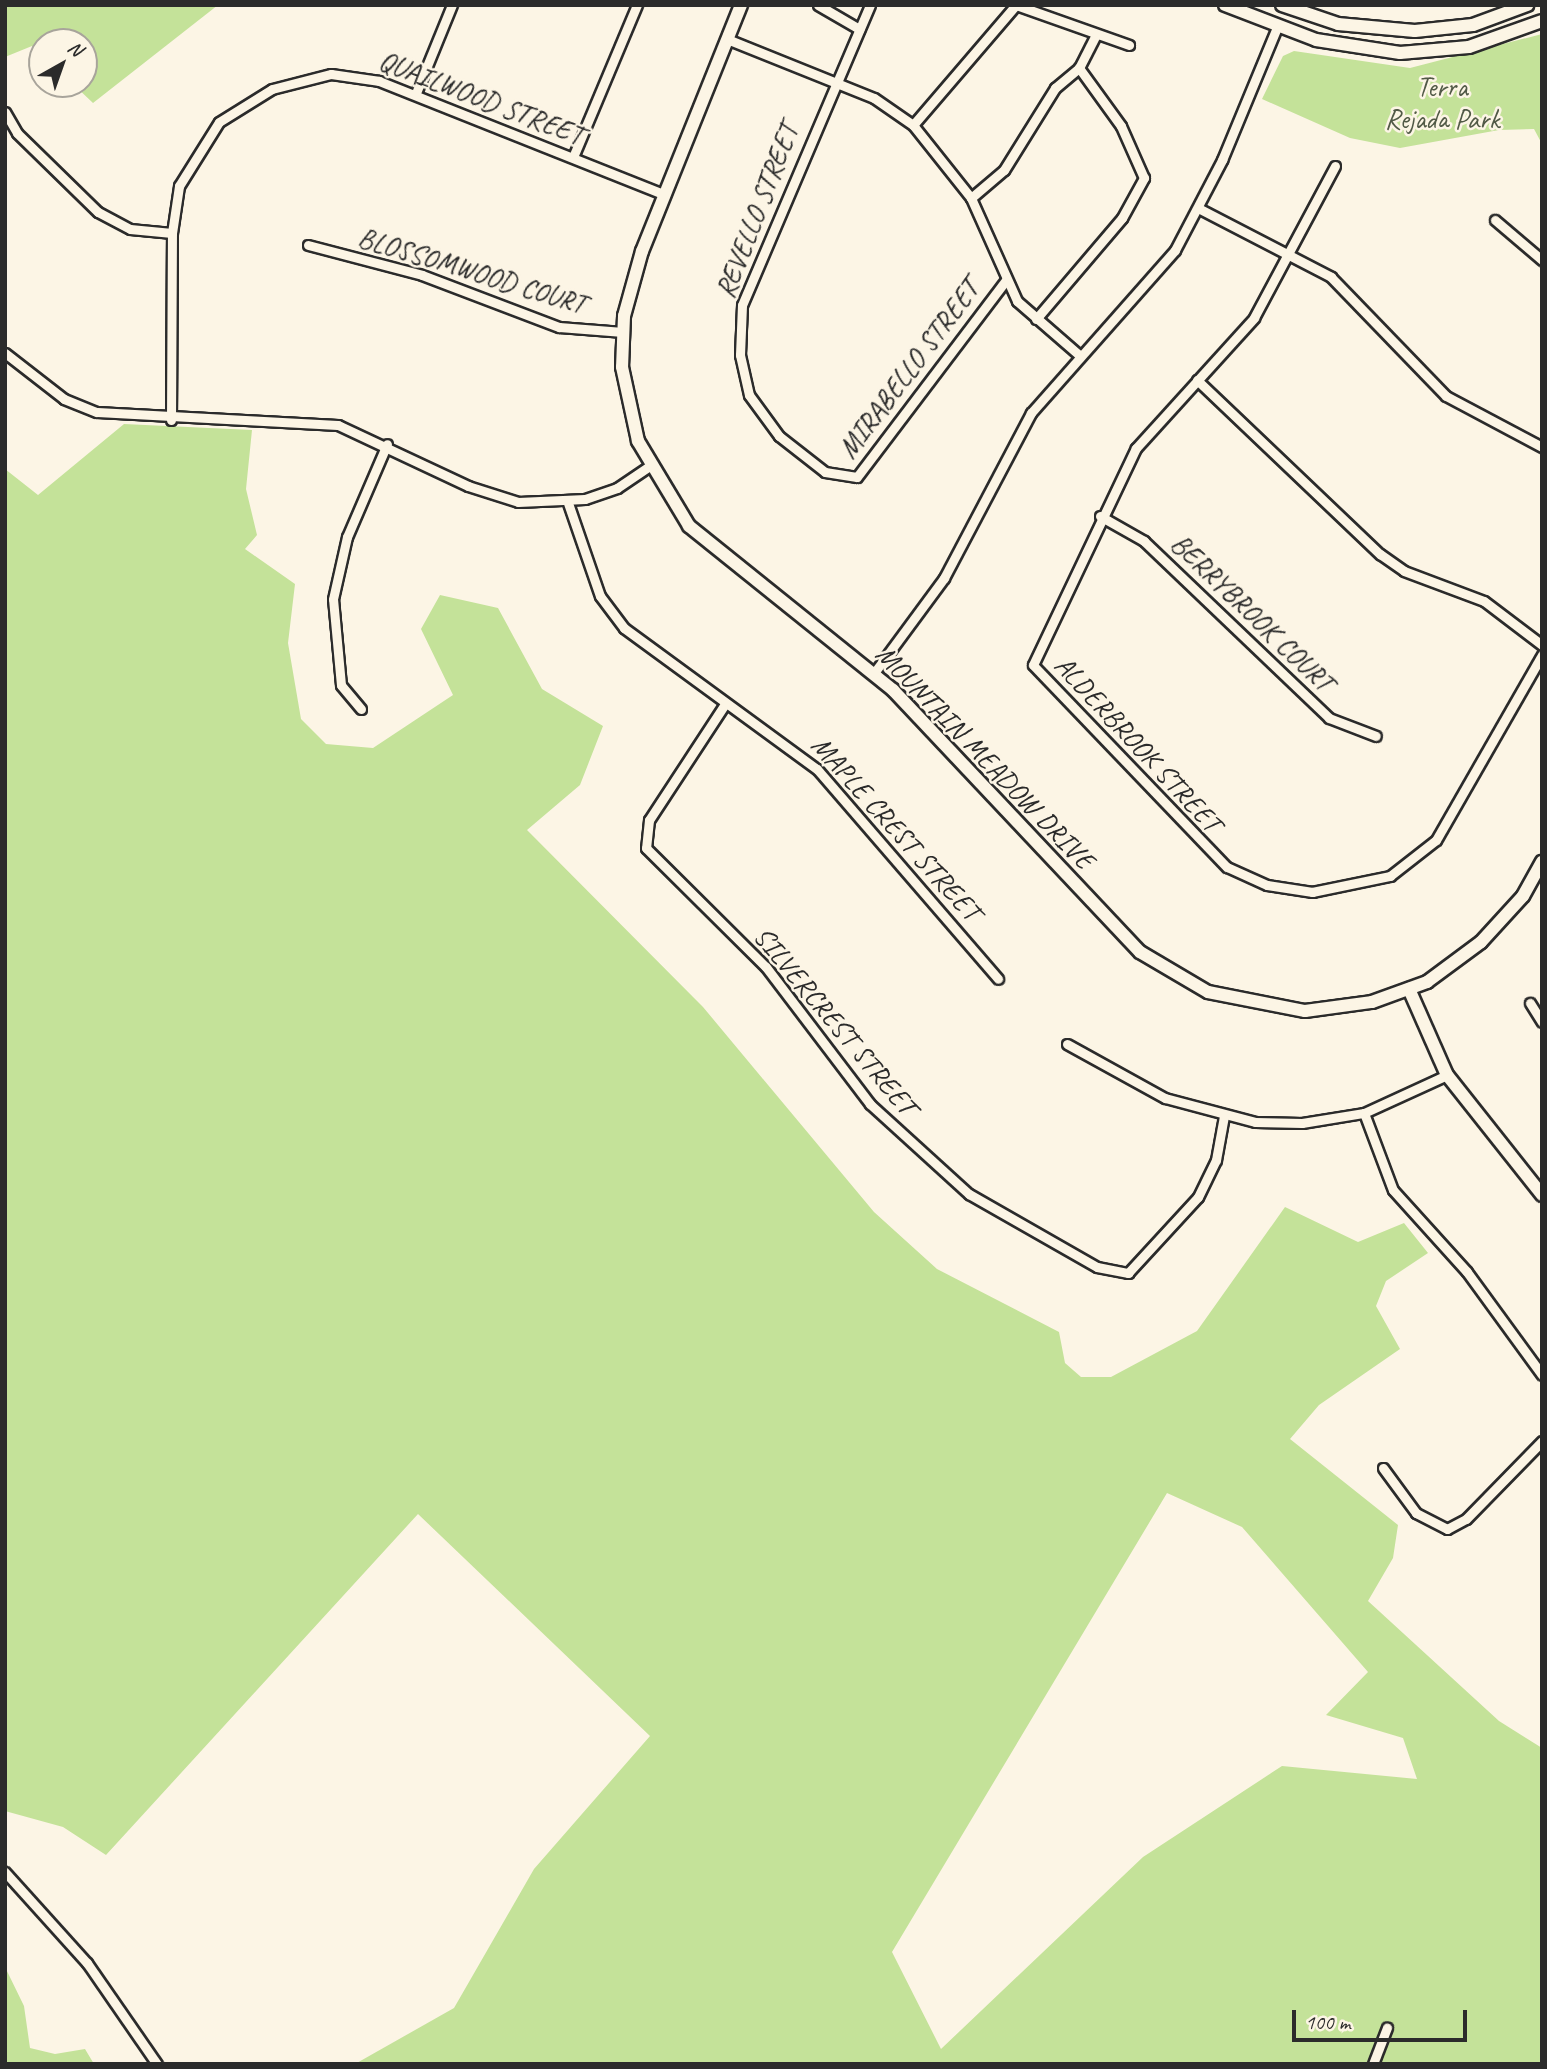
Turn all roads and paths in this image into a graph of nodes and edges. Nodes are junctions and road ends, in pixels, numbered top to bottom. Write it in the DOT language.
graph roads {
  1 [pos="452,5"];
  2 [pos="637,5"];
  3 [pos="741,5"];
  4 [pos="818,5"];
  5 [pos="870,5"];
  6 [pos="1016,5"];
  7 [pos="1225,5"];
  8 [pos="1282,5"];
  9 [pos="1527,5"];
  10 [pos="1542,22"];
  11 [pos="1277,27"];
  12 [pos="859,29"];
  13 [pos="1096,34"];
  14 [pos="727,39"];
  15 [pos="1129,45"];
  16 [pos="1079,68"];
  17 [pos="835,82"];
  18 [pos="416,93"];
  19 [pos="5,111"];
  20 [pos="913,125"];
  21 [pos="573,157"];
  22 [pos="1335,166"];
  23 [pos="665,195"];
  24 [pos="971,198"];
  25 [pos="1200,209"];
  26 [pos="1495,220"];
  27 [pos="172,233"];
  28 [pos="308,245"];
  29 [pos="1289,256"];
  30 [pos="1542,260"];
  31 [pos="1005,281"];
  32 [pos="1036,319"];
  33 [pos="623,332"];
  34 [pos="5,353"];
  35 [pos="1078,354"];
  36 [pos="1197,380"];
  37 [pos="171,420"];
  38 [pos="387,444"];
  39 [pos="1542,447"];
  40 [pos="811,460"];
  41 [pos="649,467"];
  42 [pos="568,503"];
  43 [pos="1100,516"];
  44 [pos="1542,645"];
  45 [pos="1542,655"];
  46 [pos="874,673"];
  47 [pos="725,704"];
  48 [pos="361,709"];
  49 [pos="1376,736"];
  50 [pos="1542,862"];
  51 [pos="998,979"];
  52 [pos="1409,989"];
  53 [pos="1530,1003"];
  54 [pos="1542,1022"];
  55 [pos="1067,1044"];
  56 [pos="1447,1075"];
  57 [pos="1364,1113"];
  58 [pos="1224,1116"];
  59 [pos="1542,1195"];
  60 [pos="1542,1375"];
  61 [pos="1542,1441"];
  62 [pos="1383,1468"];
  63 [pos="5,1872"];
  64 [pos="1387,2028"];
  65 [pos="157,2064"];
  66 [pos="1373,2064"];
  1 -- 18 [label="street"];
  2 -- 21 [label="street"];
  3 -- 14 [label="street, MOUNTAIN MEADOW DRIVE"];
  4 -- 12 [label="street"];
  5 -- 12 [label="street, REVELLO STREET"];
  6 -- 13 [label="street"];
  6 -- 20 [label="street"];
  7 -- 11 [label="street"];
  8 -- 9 [label="street"];
  10 -- 11 [label="street"];
  11 -- 25 [label="street"];
  12 -- 17 [label="street, REVELLO STREET"];
  13 -- 15 [label="street"];
  13 -- 16 [label="street"];
  14 -- 17 [label="street"];
  14 -- 23 [label="street, MOUNTAIN MEADOW DRIVE"];
  16 -- 24 [label="street"];
  16 -- 32 [label="street"];
  17 -- 20 [label="street"];
  17 -- 40 [label="street, REVELLO STREET"];
  18 -- 21 [label="street, QUAILWOOD STREET"];
  18 -- 27 [label="street, QUAILWOOD STREET"];
  19 -- 27 [label="street"];
  20 -- 24 [label="street"];
  21 -- 23 [label="street, QUAILWOOD STREET"];
  22 -- 29 [label="street, ALDERBROOK STREET"];
  23 -- 33 [label="street, MOUNTAIN MEADOW DRIVE"];
  24 -- 31 [label="street"];
  25 -- 29 [label="street"];
  25 -- 35 [label="street"];
  26 -- 30 [label="street"];
  27 -- 37 [label="street, QUAILWOOD STREET"];
  28 -- 33 [label="street, BLOSSOMWOOD COURT"];
  29 -- 36 [label="street, ALDERBROOK STREET"];
  29 -- 39 [label="street"];
  31 -- 32 [label="street"];
  31 -- 40 [label="street, MIRABELLO STREET"];
  32 -- 35 [label="street"];
  33 -- 41 [label="street, MOUNTAIN MEADOW DRIVE"];
  34 -- 37 [label="street"];
  35 -- 46 [label="street"];
  36 -- 43 [label="street, ALDERBROOK STREET"];
  36 -- 44 [label="street"];
  37 -- 38 [label="street"];
  38 -- 42 [label="street"];
  38 -- 48 [label="street"];
  41 -- 42 [label="street"];
  41 -- 46 [label="street, MOUNTAIN MEADOW DRIVE"];
  42 -- 47 [label="street, MAPLE CREST STREET"];
  43 -- 45 [label="street, ALDERBROOK STREET"];
  43 -- 49 [label="street, BERRYBROOK COURT"];
  46 -- 52 [label="street, MOUNTAIN MEADOW DRIVE"];
  47 -- 51 [label="street, MAPLE CREST STREET"];
  47 -- 58 [label="street, SILVERCREST STREET"];
  50 -- 52 [label="street, MOUNTAIN MEADOW DRIVE"];
  52 -- 56 [label="street"];
  53 -- 54 [label="street"];
  55 -- 58 [label="street"];
  56 -- 57 [label="street"];
  56 -- 59 [label="street"];
  57 -- 58 [label="street"];
  57 -- 60 [label="street"];
  61 -- 62 [label="street"];
  63 -- 65 [label="street"];
  64 -- 66 [label="street"];
}
